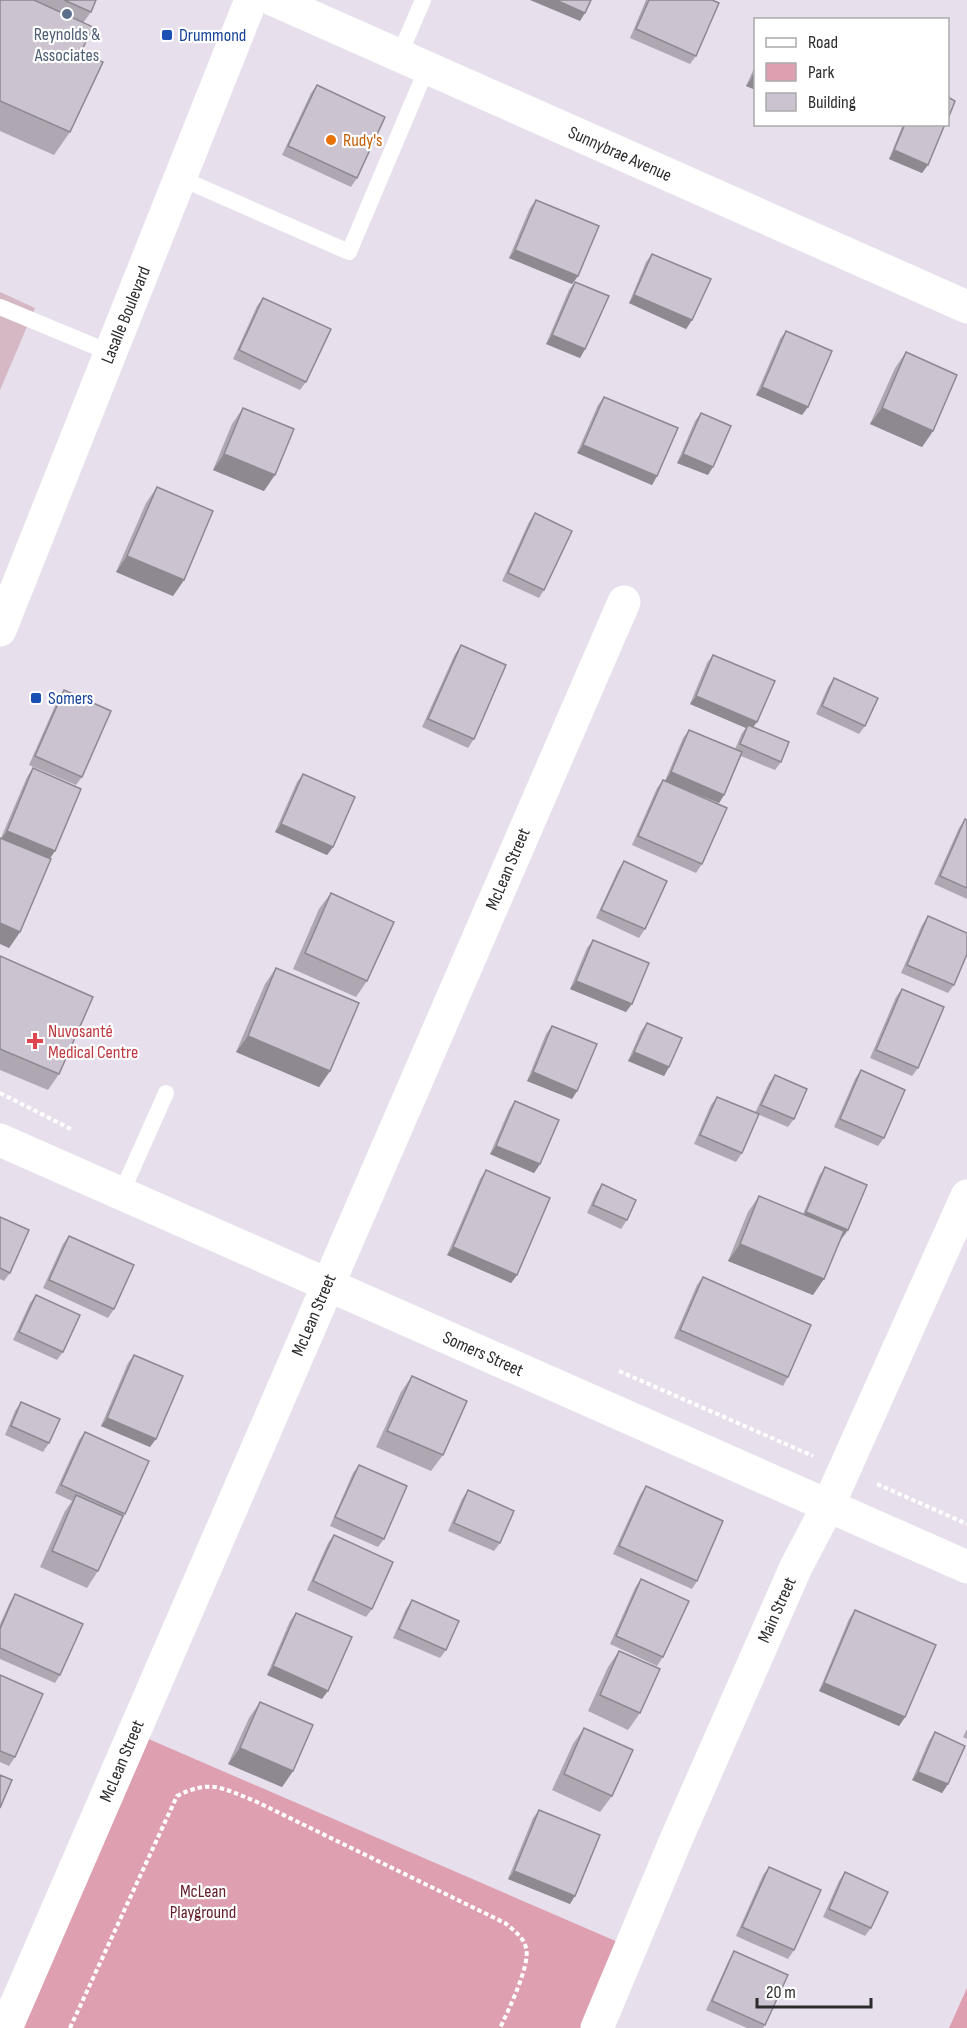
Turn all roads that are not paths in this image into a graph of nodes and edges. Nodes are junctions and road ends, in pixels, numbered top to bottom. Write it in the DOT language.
graph roads {
  1 [pos="251,0"];
  2 [pos="274,0"];
  3 [pos="423,0"];
  4 [pos="413,62"];
  5 [pos="180,178"];
  6 [pos="0,307"];
  7 [pos="967,307"];
  8 [pos="111,353"];
  9 [pos="624,602"];
  10 [pos="0,630"];
  11 [pos="165,1093"];
  12 [pos="0,1140"];
  13 [pos="121,1194"];
  14 [pos="967,1196"];
  15 [pos="327,1285"];
  16 [pos="828,1506"];
  17 [pos="967,1568"];
  18 [pos="6,2028"];
  19 [pos="597,2028"];
  1 -- 5 [label="street, Lasalle Boulevard"];
  2 -- 4 [label="street, Sunnybrae Avenue"];
  3 -- 4 [label="lane"];
  4 -- 5 [label="lane"];
  4 -- 7 [label="street, Sunnybrae Avenue"];
  5 -- 8 [label="street, Lasalle Boulevard"];
  6 -- 8 [label="lane"];
  8 -- 10 [label="street, Lasalle Boulevard"];
  9 -- 15 [label="street, McLean Street"];
  11 -- 13 [label="lane"];
  12 -- 13 [label="street, Somers Street"];
  13 -- 15 [label="street, Somers Street"];
  14 -- 16 [label="street, Main Street"];
  15 -- 16 [label="street, Somers Street"];
  15 -- 18 [label="street, McLean Street"];
  16 -- 17 [label="street, Somers Street"];
  16 -- 19 [label="street, Main Street"];
}
